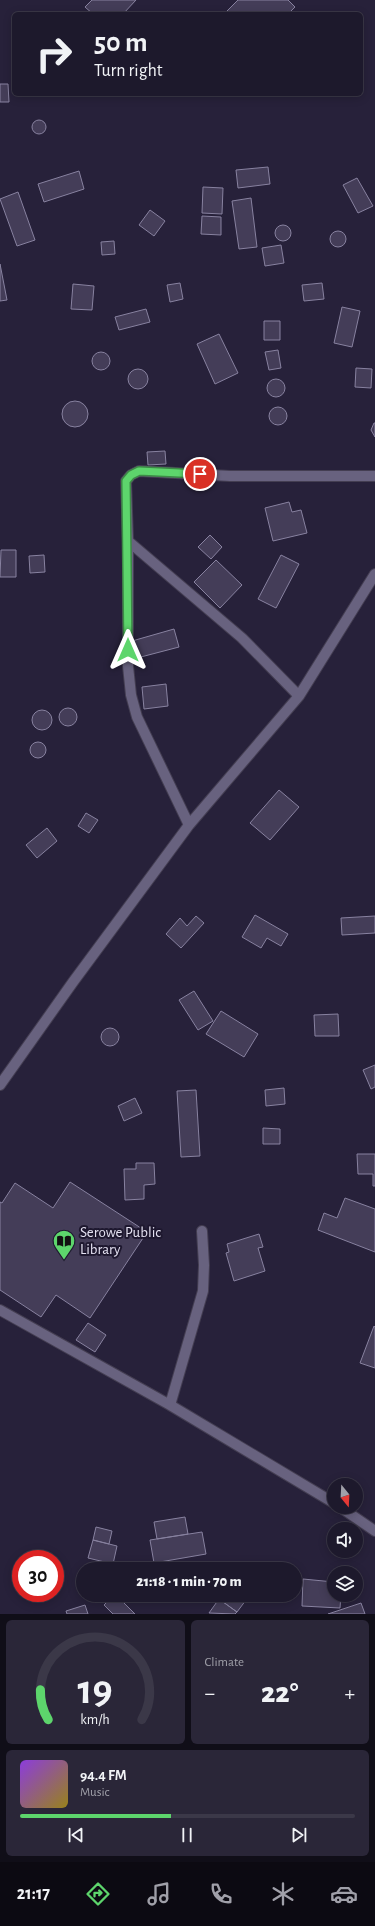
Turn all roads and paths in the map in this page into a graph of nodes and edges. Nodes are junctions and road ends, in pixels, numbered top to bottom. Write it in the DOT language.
graph roads {
  1 [pos="375,476"];
  2 [pos="128,541"];
  3 [pos="375,574"];
  4 [pos="299,696"];
  5 [pos="189,825"];
  6 [pos="0,1084"];
  7 [pos="202,1231"];
  8 [pos="0,1310"];
  9 [pos="170,1405"];
  10 [pos="327,1499"];
  11 [pos="350,1514"];
  12 [pos="375,1531"];
  1 -- 2 [label="street"];
  2 -- 4 [label="street"];
  2 -- 5 [label="street"];
  3 -- 4 [label="street"];
  4 -- 5 [label="street"];
  5 -- 6 [label="street"];
  7 -- 9 [label="street"];
  8 -- 9 [label="street"];
  9 -- 10 [label="street"];
  11 -- 12 [label="street"];
}
